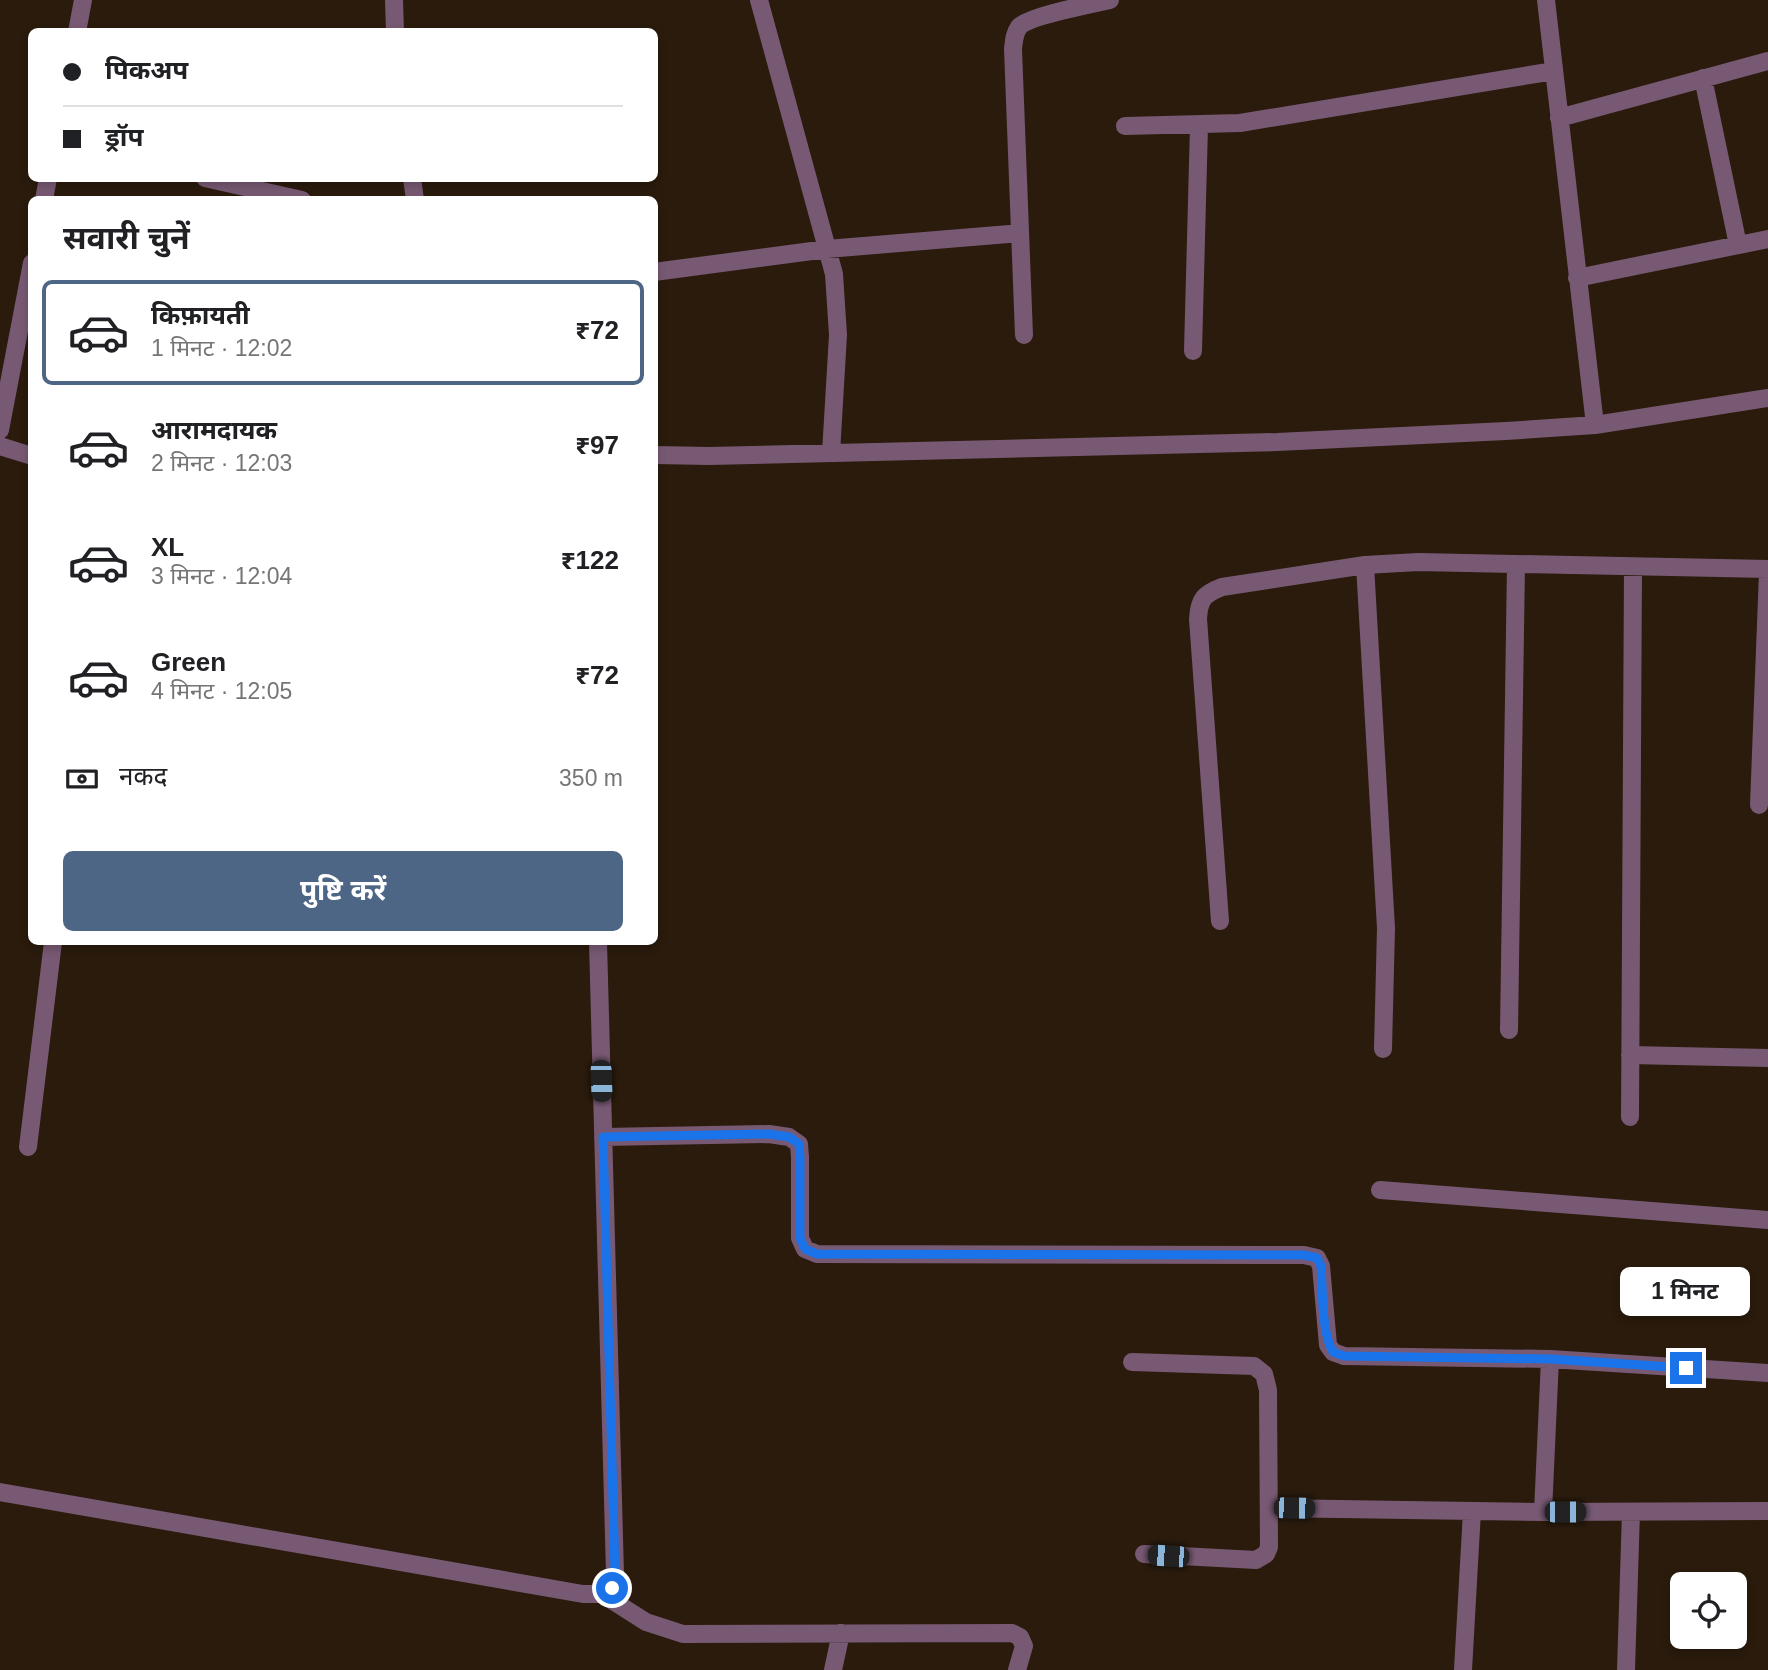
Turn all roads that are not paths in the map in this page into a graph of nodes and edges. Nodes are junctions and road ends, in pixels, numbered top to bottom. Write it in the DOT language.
graph roads {
  1 [pos="83,0"];
  2 [pos="394,0"];
  3 [pos="759,0"];
  4 [pos="1111,0"];
  5 [pos="1546,0"];
  6 [pos="77,28"];
  7 [pos="395,28"];
  8 [pos="1768,61"];
  9 [pos="1554,71"];
  10 [pos="1703,78"];
  11 [pos="1559,118"];
  12 [pos="1199,126"];
  13 [pos="1125,127"];
  14 [pos="223,182"];
  15 [pos="284,196"];
  16 [pos="1020,233"];
  17 [pos="1768,239"];
  18 [pos="1738,245"];
  19 [pos="827,249"];
  20 [pos="658,271"];
  21 [pos="1577,278"];
  22 [pos="28,285"];
  23 [pos="1024,335"];
  24 [pos="1193,351"];
  25 [pos="1768,398"];
  26 [pos="1595,425"];
  27 [pos="0,430"];
  28 [pos="0,446"];
  29 [pos="831,453"];
  30 [pos="28,455"];
  31 [pos="658,455"];
  32 [pos="1516,564"];
  33 [pos="1365,565"];
  34 [pos="1633,567"];
  35 [pos="1768,570"];
  36 [pos="1759,805"];
  37 [pos="1220,921"];
  38 [pos="53,945"];
  39 [pos="597,945"];
  40 [pos="1509,1030"];
  41 [pos="1383,1049"];
  42 [pos="1630,1055"];
  43 [pos="1768,1058"];
  44 [pos="1630,1117"];
  45 [pos="603,1137"];
  46 [pos="28,1147"];
  47 [pos="1380,1190"];
  48 [pos="1768,1220"];
  49 [pos="1550,1359"];
  50 [pos="1132,1362"];
  51 [pos="1768,1373"];
  52 [pos="0,1492"];
  53 [pos="1269,1508"];
  54 [pos="1472,1511"];
  55 [pos="1768,1511"];
  56 [pos="1543,1512"];
  57 [pos="1631,1512"];
  58 [pos="1144,1554"];
  59 [pos="603,1594"];
  60 [pos="841,1633"];
  61 [pos="833,1670"];
  62 [pos="1017,1670"];
  63 [pos="1463,1670"];
  64 [pos="1626,1670"];
  1 -- 6 [label="street"];
  2 -- 7 [label="street"];
  3 -- 19 [label="street"];
  4 -- 16 [label="street"];
  5 -- 9 [label="street"];
  8 -- 10 [label="street"];
  9 -- 11 [label="street"];
  9 -- 12 [label="street"];
  10 -- 11 [label="street"];
  10 -- 18 [label="street"];
  11 -- 21 [label="street"];
  12 -- 13 [label="street"];
  12 -- 24 [label="street"];
  14 -- 15 [label="street"];
  16 -- 19 [label="street"];
  16 -- 23 [label="street"];
  17 -- 18 [label="street"];
  18 -- 21 [label="street"];
  19 -- 20 [label="street"];
  19 -- 29 [label="street"];
  21 -- 26 [label="street"];
  22 -- 27 [label="street"];
  25 -- 26 [label="street"];
  26 -- 29 [label="street"];
  28 -- 30 [label="street"];
  29 -- 31 [label="street"];
  32 -- 33 [label="street"];
  32 -- 34 [label="street"];
  32 -- 40 [label="street"];
  33 -- 37 [label="street"];
  33 -- 41 [label="street"];
  34 -- 35 [label="street"];
  34 -- 42 [label="street"];
  35 -- 36 [label="street"];
  38 -- 46 [label="street"];
  39 -- 45 [label="street"];
  42 -- 43 [label="street"];
  42 -- 44 [label="street"];
  45 -- 49 [label="street"];
  45 -- 59 [label="street"];
  47 -- 48 [label="street"];
  49 -- 51 [label="street"];
  49 -- 56 [label="street"];
  50 -- 53 [label="street"];
  52 -- 59 [label="street"];
  53 -- 54 [label="street"];
  53 -- 58 [label="street"];
  54 -- 56 [label="street"];
  54 -- 63 [label="street"];
  55 -- 57 [label="street"];
  56 -- 57 [label="street"];
  57 -- 64 [label="street"];
  59 -- 60 [label="street"];
  60 -- 61 [label="street"];
  60 -- 62 [label="street"];
}
